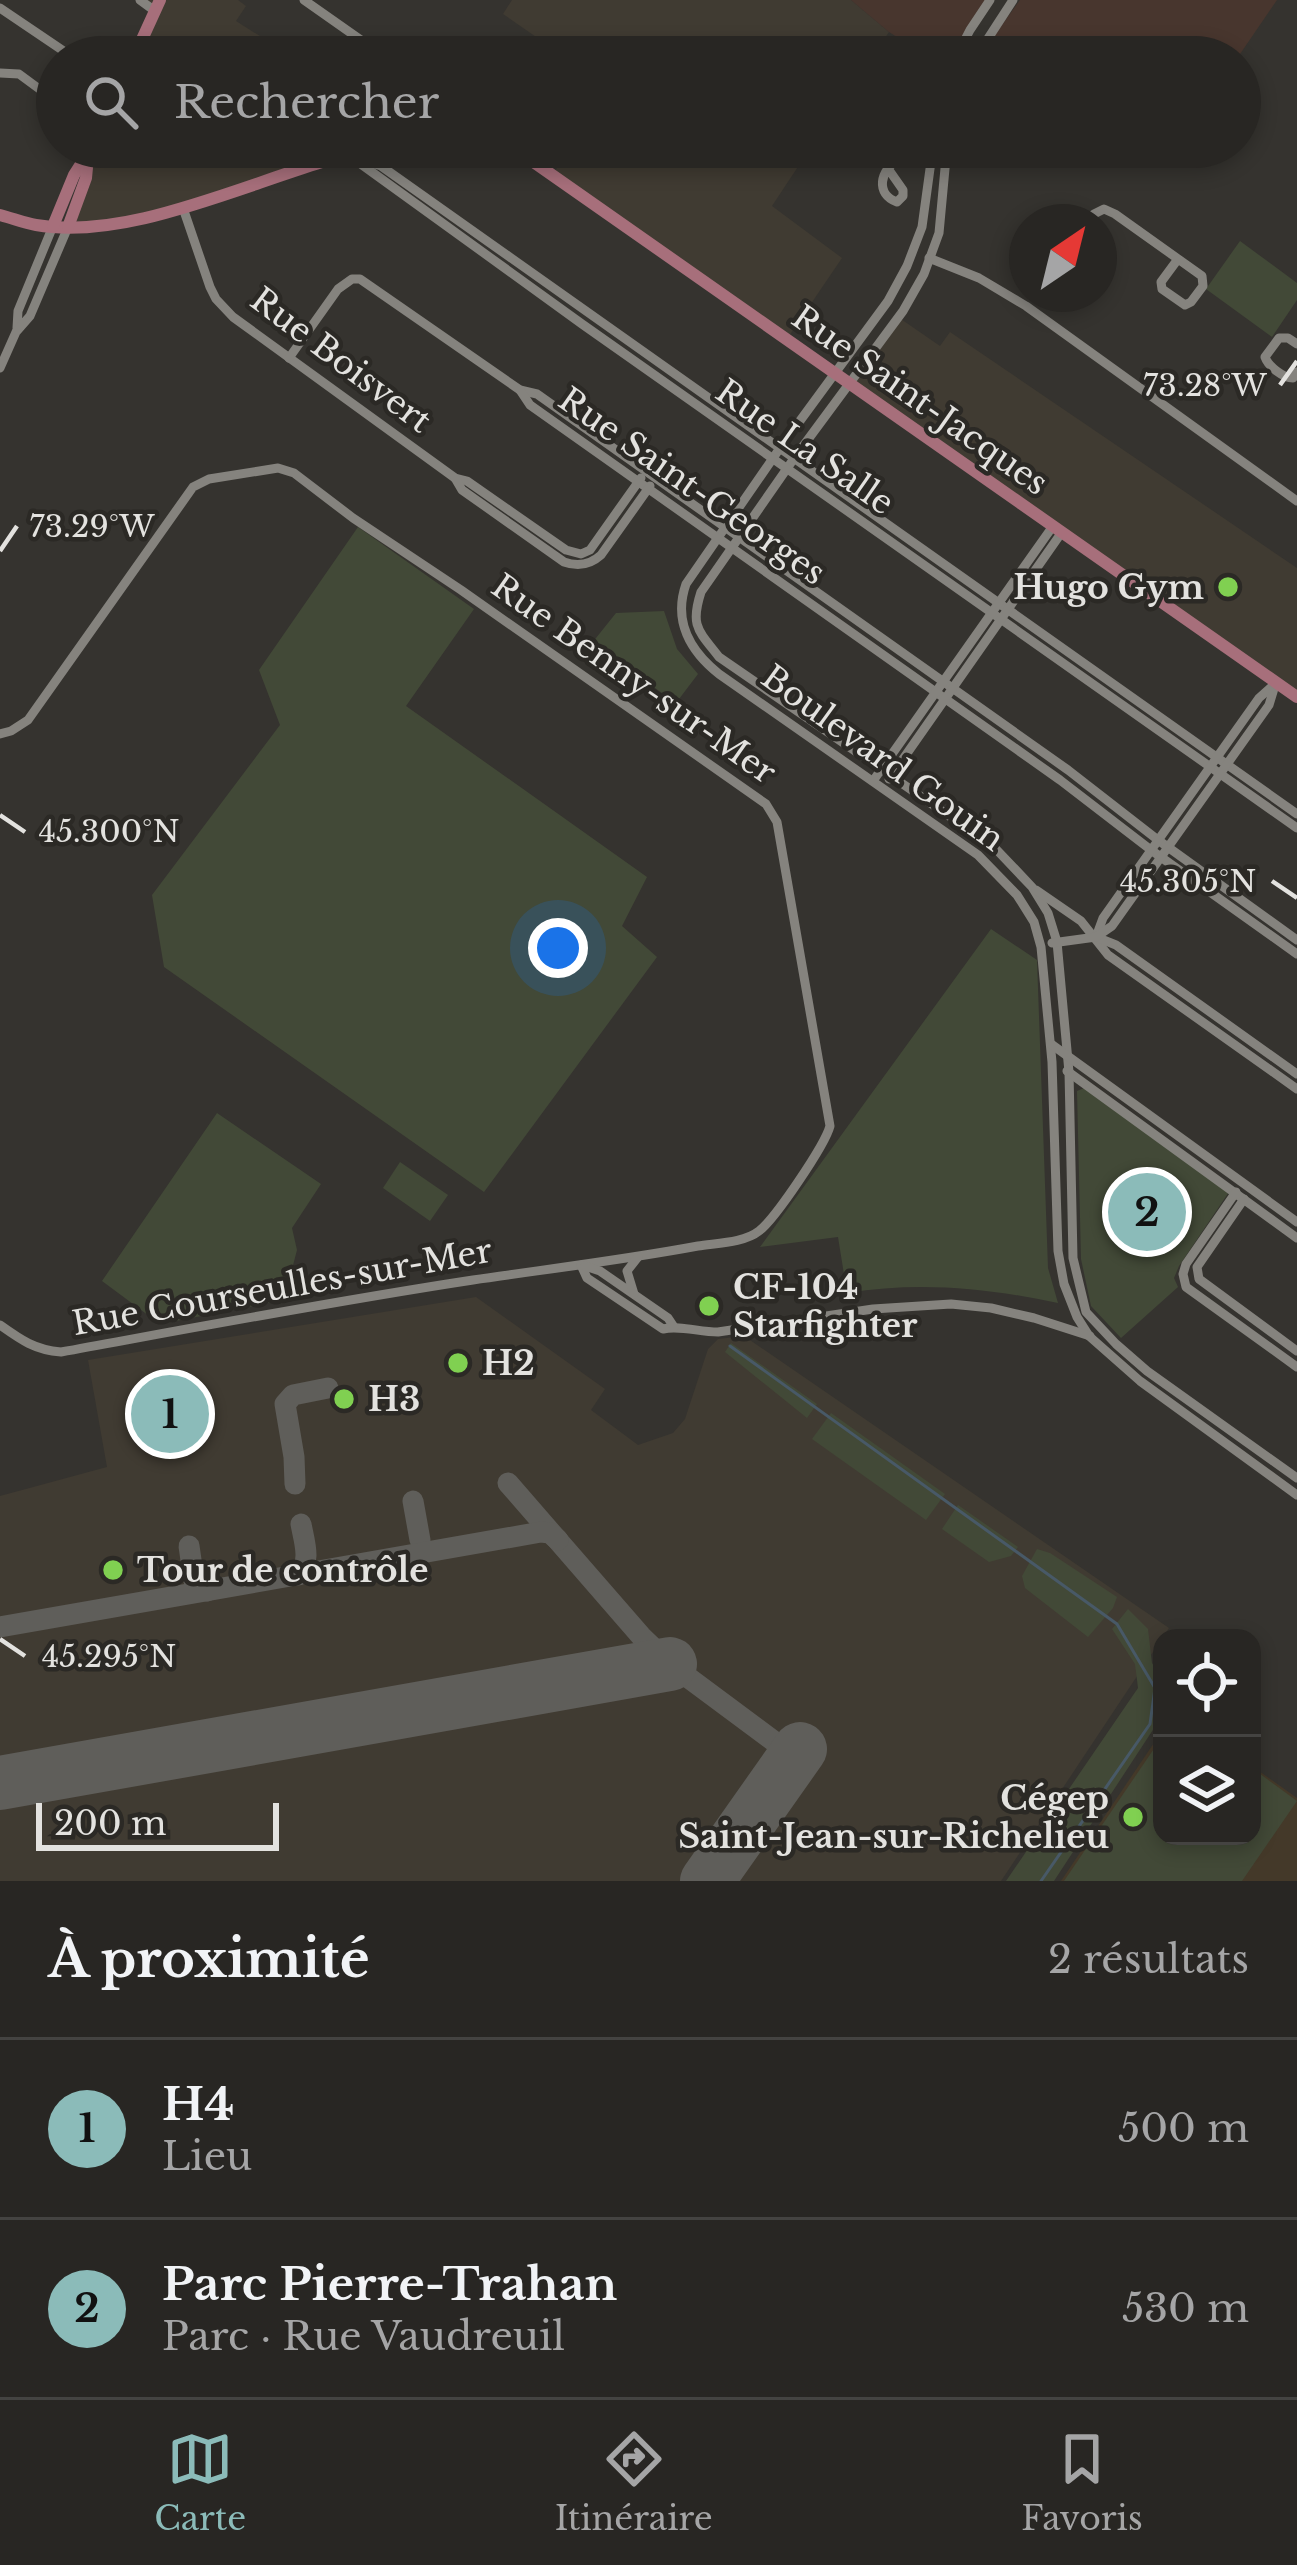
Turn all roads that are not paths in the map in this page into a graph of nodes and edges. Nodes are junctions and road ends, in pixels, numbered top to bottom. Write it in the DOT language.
graph roads {
  1 [pos="140,0"];
  2 [pos="304,0"];
  3 [pos="991,0"];
  4 [pos="1013,0"];
  5 [pos="157,5"];
  6 [pos="0,8"];
  7 [pos="976,21"];
  8 [pos="992,31"];
  9 [pos="41,36"];
  10 [pos="143,36"];
  11 [pos="355,36"];
  12 [pos="968,36"];
  13 [pos="989,36"];
  14 [pos="0,73"];
  15 [pos="36,86"];
  16 [pos="79,168"];
  17 [pos="88,168"];
  18 [pos="304,168"];
  19 [pos="384,168"];
  20 [pos="543,168"];
  21 [pos="930,168"];
  22 [pos="945,168"];
  23 [pos="183,208"];
  24 [pos="0,215"];
  25 [pos="1117,218"];
  26 [pos="53,226"];
  27 [pos="68,227"];
  28 [pos="478,242"];
  29 [pos="912,253"];
  30 [pos="930,258"];
  31 [pos="1178,259"];
  32 [pos="1009,296"];
  33 [pos="1034,312"];
  34 [pos="590,313"];
  35 [pos="582,324"];
  36 [pos="0,333"];
  37 [pos="14,336"];
  38 [pos="1297,344"];
  39 [pos="289,358"];
  40 [pos="0,368"];
  41 [pos="834,373"];
  42 [pos="1297,373"];
  43 [pos="850,383"];
  44 [pos="695,387"];
  45 [pos="520,390"];
  46 [pos="688,398"];
  47 [pos="780,448"];
  48 [pos="795,457"];
  49 [pos="772,459"];
  50 [pos="788,468"];
  51 [pos="651,475"];
  52 [pos="643,486"];
  53 [pos="1297,501"];
  54 [pos="724,528"];
  55 [pos="1058,529"];
  56 [pos="898,530"];
  57 [pos="717,538"];
  58 [pos="890,541"];
  59 [pos="735,543"];
  60 [pos="1000,611"];
  61 [pos="702,636"];
  62 [pos="691,644"];
  63 [pos="738,670"];
  64 [pos="730,682"];
  65 [pos="1276,682"];
  66 [pos="944,691"];
  67 [pos="1297,697"];
  68 [pos="0,734"];
  69 [pos="1218,765"];
  70 [pos="886,773"];
  71 [pos="878,785"];
  72 [pos="1297,814"];
  73 [pos="1297,828"];
  74 [pos="987,843"];
  75 [pos="1159,849"];
  76 [pos="978,855"];
  77 [pos="1032,886"];
  78 [pos="1265,924"];
  79 [pos="1096,937"];
  80 [pos="1297,940"];
  81 [pos="1058,942"];
  82 [pos="1040,944"];
  83 [pos="1297,954"];
  84 [pos="1204,1016"];
  85 [pos="1051,1044"];
  86 [pos="1067,1055"];
  87 [pos="1052,1061"];
  88 [pos="1069,1072"];
  89 [pos="1297,1074"];
  90 [pos="1297,1089"];
  91 [pos="1154,1118"];
  92 [pos="1146,1128"];
  93 [pos="1247,1185"];
  94 [pos="1239,1196"];
  95 [pos="1297,1222"];
  96 [pos="1297,1238"];
  97 [pos="638,1257"];
  98 [pos="581,1264"];
  99 [pos="1198,1276"];
  100 [pos="1184,1278"];
  101 [pos="638,1302"];
  102 [pos="0,1325"];
  103 [pos="1089,1336"];
  104 [pos="1115,1344"];
  105 [pos="1297,1351"];
  106 [pos="1297,1367"];
  107 [pos="1148,1371"];
  108 [pos="1140,1381"];
  109 [pos="1221,1424"];
  110 [pos="1213,1434"];
  111 [pos="1250,1444"];
  112 [pos="1242,1456"];
  113 [pos="1297,1478"];
  114 [pos="1297,1495"];
  1 -- 5 [label="street"];
  2 -- 11 [label="street"];
  3 -- 7 [label="street"];
  4 -- 8 [label="street"];
  5 -- 10 [label="main road"];
  6 -- 9 [label="street"];
  7 -- 8 [label="street"];
  7 -- 12 [label="street"];
  8 -- 13 [label="street"];
  14 -- 15 [label="street"];
  16 -- 26 [label="main road"];
  17 -- 27 [label="main road"];
  18 -- 23 [label="main road"];
  19 -- 28 [label="street, Rue La Salle"];
  20 -- 41 [label="main road, Rue Saint-Jacques"];
  21 -- 29 [label="street"];
  22 -- 30 [label="street"];
  23 -- 27 [label="main road"];
  23 -- 39 [label="street, Rue Boisvert"];
  24 -- 26 [label="main road"];
  25 -- 31 [label="street"];
  26 -- 27 [label="main road"];
  26 -- 37 [label="street"];
  27 -- 37 [label="street"];
  28 -- 34 [label="street, Rue La Salle"];
  28 -- 35 [label="street, Rue La Salle"];
  29 -- 30 [label="street"];
  29 -- 41 [label="street"];
  30 -- 32 [label="street"];
  30 -- 43 [label="street"];
  31 -- 31 [label="street"];
  33 -- 53 [label="street"];
  34 -- 35 [label="street"];
  34 -- 44 [label="street, Rue La Salle"];
  35 -- 46 [label="street, Rue La Salle"];
  36 -- 37 [label="street"];
  37 -- 40 [label="street"];
  38 -- 42 [label="street"];
  39 -- 45 [label="street, Rue Saint-Georges"];
  39 -- 52 [label="street, Rue Boisvert"];
  41 -- 43 [label="main road, Rue Saint-Jacques"];
  41 -- 47 [label="street"];
  43 -- 48 [label="street"];
  43 -- 55 [label="main road, Rue Saint-Jacques"];
  44 -- 46 [label="street, Rue La Salle"];
  44 -- 47 [label="street, Rue La Salle"];
  45 -- 51 [label="street, Rue Saint-Georges"];
  45 -- 52 [label="street, Rue Saint-Georges"];
  46 -- 49 [label="street, Rue La Salle"];
  47 -- 48 [label="street, Rue La Salle"];
  47 -- 49 [label="street"];
  48 -- 50 [label="street"];
  48 -- 56 [label="street, Rue La Salle"];
  49 -- 50 [label="street, Rue La Salle"];
  49 -- 54 [label="street"];
  50 -- 58 [label="street, Rue La Salle"];
  50 -- 59 [label="street"];
  51 -- 52 [label="street, Rue Boisvert"];
  51 -- 54 [label="street, Rue Saint-Georges"];
  52 -- 57 [label="street, Rue Saint-Georges"];
  54 -- 57 [label="street"];
  54 -- 59 [label="street, Rue Saint-Georges"];
  55 -- 60 [label="street"];
  55 -- 65 [label="main road, Rue Saint-Jacques"];
  56 -- 58 [label="street, Rue La Salle"];
  56 -- 60 [label="street, Rue La Salle"];
  57 -- 59 [label="street, Rue Saint-Georges"];
  57 -- 62 [label="street"];
  58 -- 60 [label="street, Rue La Salle"];
  59 -- 61 [label="street"];
  59 -- 66 [label="street, Rue Saint-Georges"];
  60 -- 66 [label="street"];
  60 -- 69 [label="street, Rue La Salle"];
  61 -- 62 [label="street"];
  61 -- 63 [label="street, Boulevard Gouin"];
  62 -- 64 [label="street, Boulevard Gouin"];
  63 -- 64 [label="street"];
  63 -- 70 [label="street, Boulevard Gouin"];
  64 -- 71 [label="street, Boulevard Gouin"];
  65 -- 67 [label="main road, Rue Saint-Jacques"];
  65 -- 69 [label="street"];
  66 -- 70 [label="street"];
  66 -- 75 [label="street, Rue Saint-Georges"];
  68 -- 97 [label="street, Rue Benny-sur-Mer"];
  69 -- 72 [label="street, Rue La Salle"];
  69 -- 73 [label="street, Rue La Salle"];
  69 -- 75 [label="street"];
  70 -- 71 [label="street"];
  70 -- 74 [label="street, Boulevard Gouin"];
  71 -- 76 [label="street, Boulevard Gouin"];
  74 -- 76 [label="street"];
  74 -- 77 [label="street, Boulevard Gouin"];
  75 -- 78 [label="street, Rue Saint-Georges"];
  75 -- 79 [label="street"];
  76 -- 82 [label="street, Boulevard Gouin"];
  77 -- 79 [label="street"];
  77 -- 81 [label="street, Boulevard Gouin"];
  78 -- 80 [label="street, Rue Saint-Georges"];
  78 -- 83 [label="street, Rue Saint-Georges"];
  79 -- 81 [label="street"];
  79 -- 84 [label="street"];
  81 -- 82 [label="street"];
  81 -- 86 [label="street, Boulevard Gouin"];
  82 -- 85 [label="street, Boulevard Gouin"];
  84 -- 89 [label="street"];
  84 -- 90 [label="street"];
  85 -- 86 [label="street"];
  85 -- 87 [label="street, Boulevard Gouin"];
  86 -- 88 [label="street, Boulevard Gouin"];
  86 -- 91 [label="street"];
  87 -- 88 [label="street"];
  87 -- 103 [label="street, Boulevard Gouin"];
  88 -- 92 [label="street"];
  88 -- 104 [label="street, Boulevard Gouin"];
  91 -- 92 [label="street"];
  91 -- 93 [label="street"];
  92 -- 94 [label="street"];
  93 -- 94 [label="street"];
  93 -- 95 [label="street"];
  94 -- 96 [label="street"];
  94 -- 99 [label="street"];
  94 -- 100 [label="street"];
  97 -- 98 [label="street, Rue Benny-sur-Mer"];
  97 -- 101 [label="street"];
  98 -- 101 [label="street"];
  98 -- 102 [label="street, Rue Courseulles-sur-Mer"];
  99 -- 100 [label="street"];
  99 -- 105 [label="street"];
  100 -- 106 [label="street"];
  101 -- 103 [label="street"];
  103 -- 104 [label="street"];
  103 -- 108 [label="street, Boulevard Gouin"];
  104 -- 107 [label="street, Boulevard Gouin"];
  107 -- 108 [label="street"];
  107 -- 109 [label="street, Boulevard Gouin"];
  108 -- 110 [label="street, Boulevard Gouin"];
  109 -- 110 [label="street"];
  109 -- 111 [label="street, Boulevard Gouin"];
  110 -- 112 [label="street, Boulevard Gouin"];
  111 -- 112 [label="street"];
  111 -- 113 [label="street, Boulevard Gouin"];
  112 -- 114 [label="street, Boulevard Gouin"];
}
